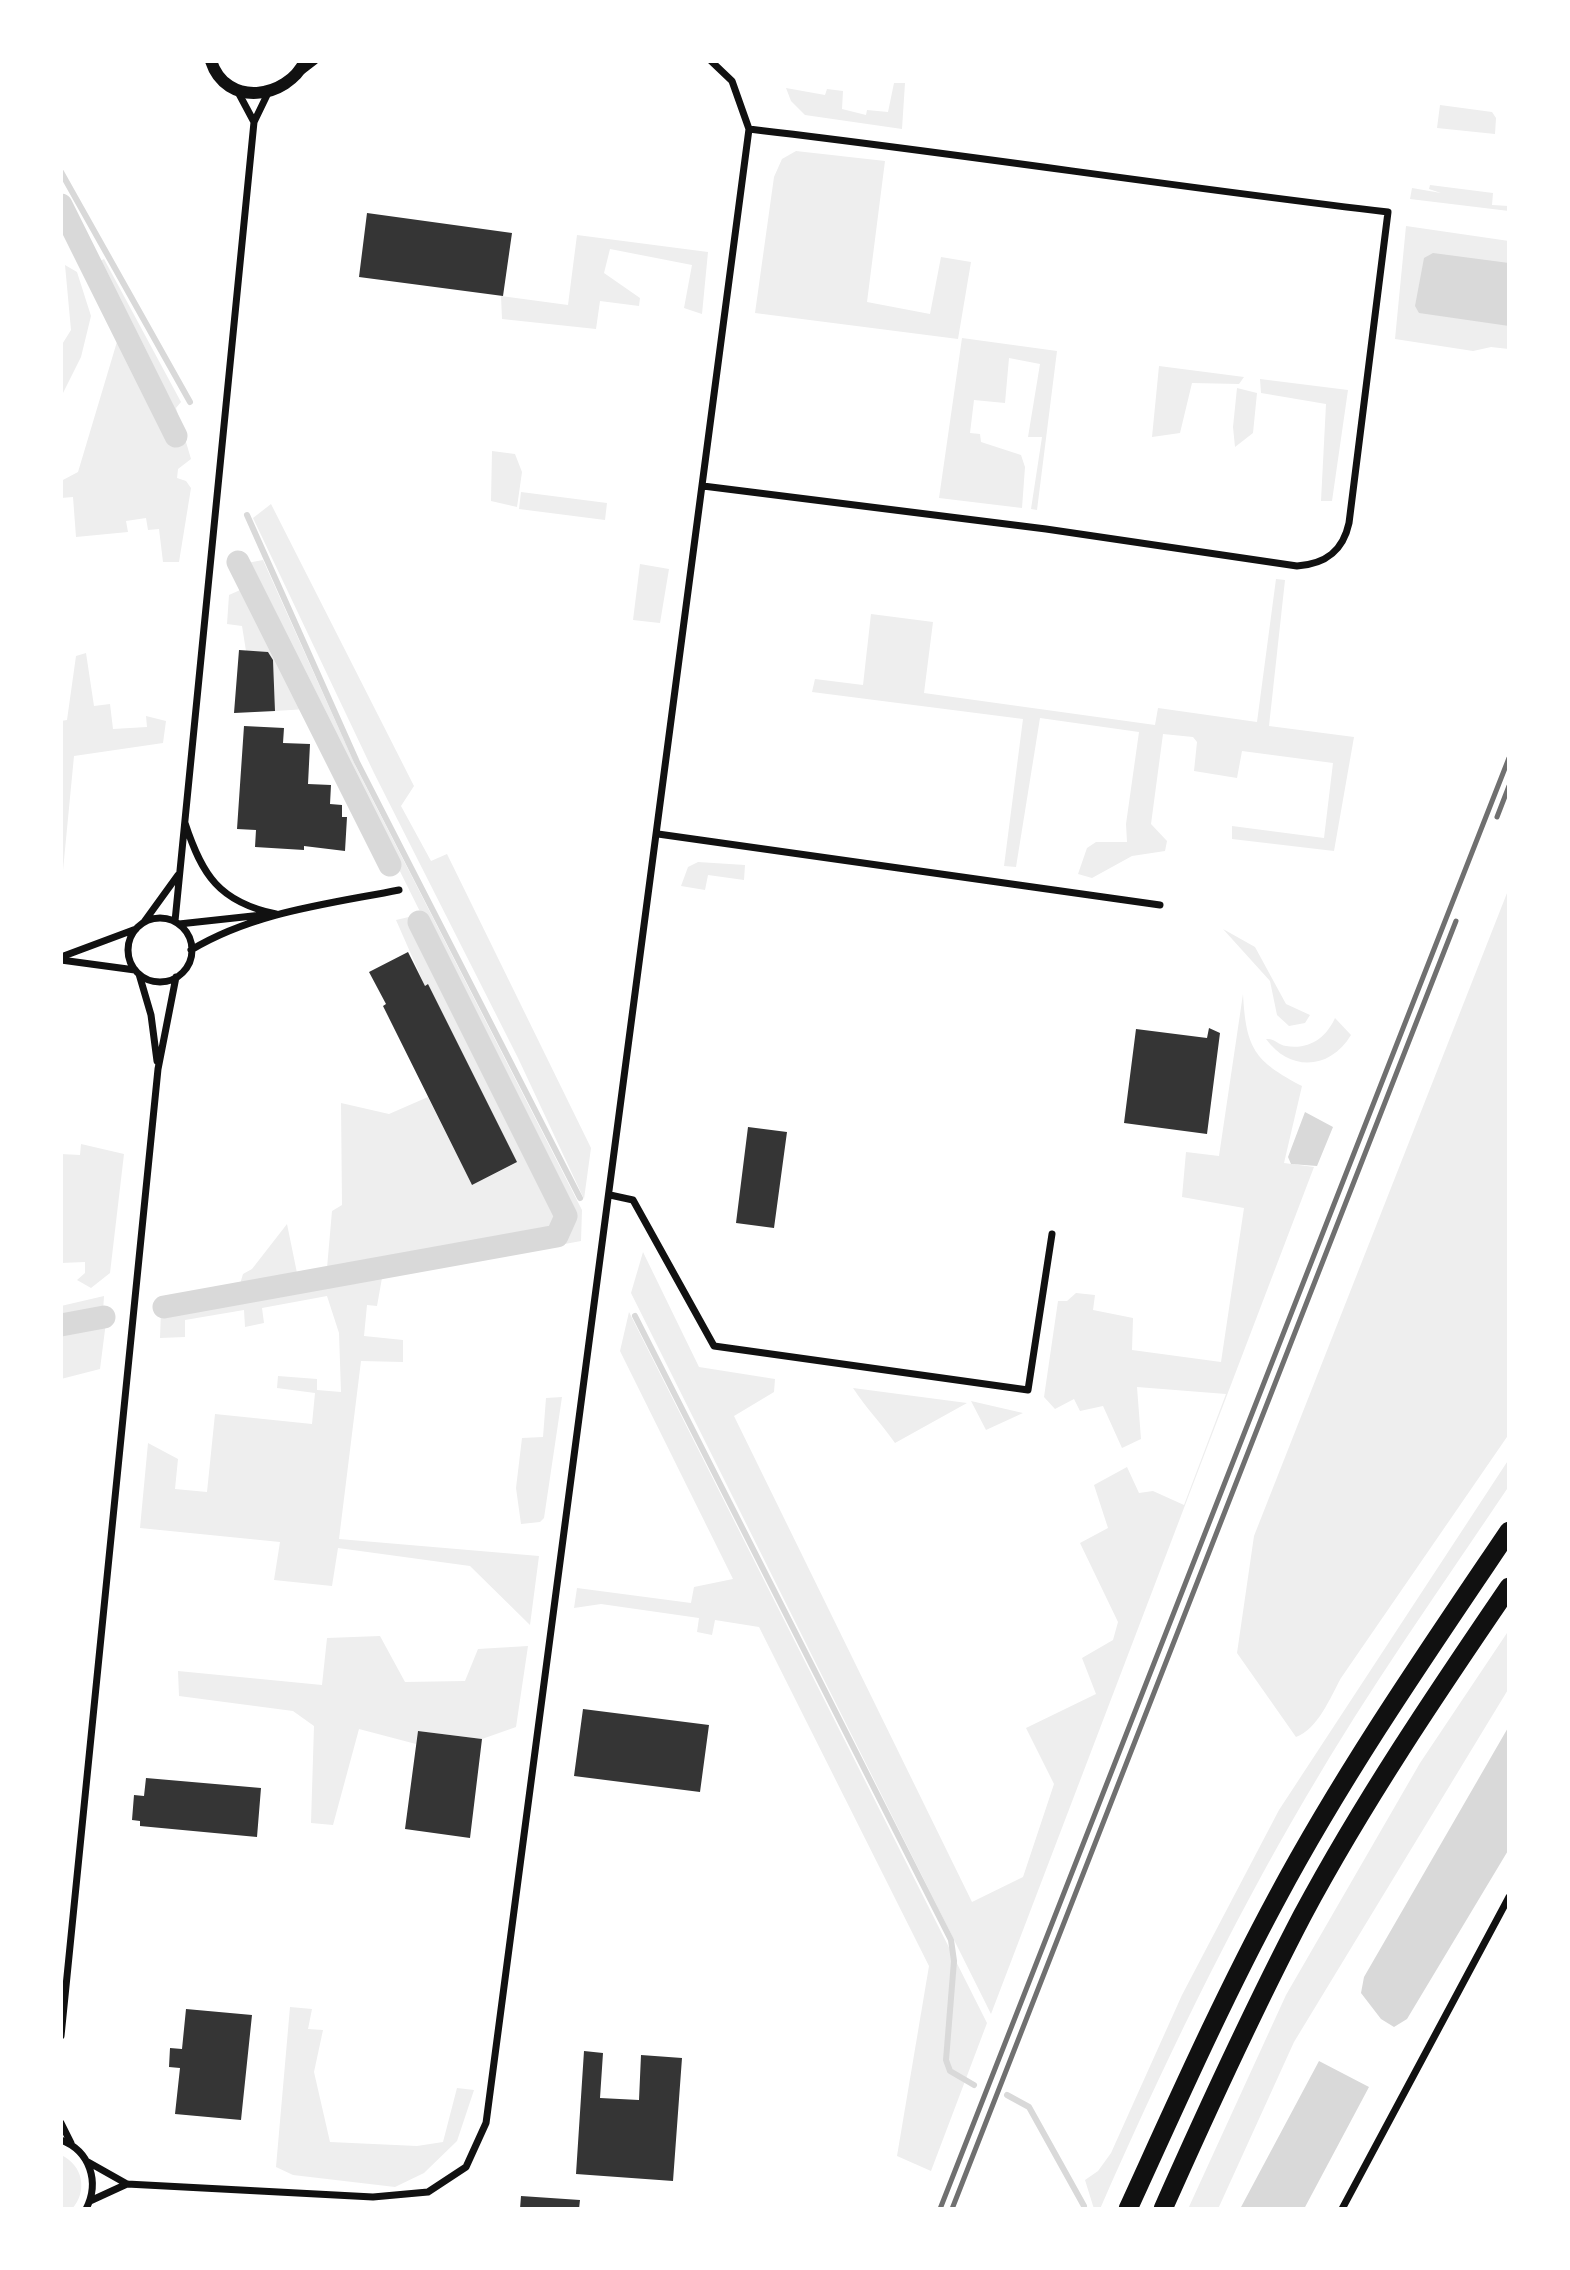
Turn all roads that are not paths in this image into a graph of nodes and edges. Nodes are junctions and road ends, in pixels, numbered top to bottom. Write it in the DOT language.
graph roads {
  1 [pos="211,61"];
  2 [pos="305,61"];
  3 [pos="315,61"];
  4 [pos="711,61"];
  5 [pos="299,74"];
  6 [pos="237,89"];
  7 [pos="268,93"];
  8 [pos="254,122"];
  9 [pos="750,129"];
  10 [pos="703,486"];
  11 [pos="184,820"];
  12 [pos="658,834"];
  13 [pos="178,874"];
  14 [pos="399,890"];
  15 [pos="1160,905"];
  16 [pos="277,914"];
  17 [pos="143,922"];
  18 [pos="177,923"];
  19 [pos="136,928"];
  20 [pos="191,950"];
  21 [pos="61,958"];
  22 [pos="137,972"];
  23 [pos="176,977"];
  24 [pos="158,1069"];
  25 [pos="610,1195"];
  26 [pos="1052,1234"];
  27 [pos="1509,1531"];
  28 [pos="1509,1587"];
  29 [pos="1509,1897"];
  30 [pos="61,2036"];
  31 [pos="61,2123"];
  32 [pos="61,2140"];
  33 [pos="71,2144"];
  34 [pos="88,2162"];
  35 [pos="127,2184"];
  36 [pos="88,2205"];
  37 [pos="1128,2209"];
  38 [pos="1163,2209"];
  39 [pos="1342,2209"];
  1 -- 6 [label="street"];
  2 -- 5 [label="street"];
  3 -- 5 [label="street"];
  4 -- 9 [label="street"];
  5 -- 7 [label="street"];
  6 -- 7 [label="street"];
  6 -- 8 [label="street"];
  7 -- 8 [label="street"];
  8 -- 11 [label="street"];
  9 -- 10 [label="street"];
  9 -- 10 [label="street"];
  10 -- 12 [label="street"];
  11 -- 13 [label="street"];
  11 -- 16 [label="street"];
  12 -- 15 [label="street"];
  12 -- 25 [label="street"];
  13 -- 17 [label="street"];
  13 -- 18 [label="street"];
  14 -- 16 [label="street"];
  16 -- 18 [label="street"];
  16 -- 20 [label="street"];
  17 -- 18 [label="street"];
  17 -- 19 [label="street"];
  18 -- 20 [label="street"];
  19 -- 21 [label="street"];
  19 -- 22 [label="street"];
  20 -- 23 [label="street"];
  21 -- 22 [label="street"];
  22 -- 23 [label="street"];
  22 -- 24 [label="street"];
  23 -- 24 [label="street"];
  24 -- 30 [label="street"];
  25 -- 26 [label="street"];
  25 -- 35 [label="street"];
  27 -- 37 [label="highway"];
  28 -- 38 [label="highway"];
  29 -- 39 [label="street"];
  31 -- 33 [label="street"];
  32 -- 33 [label="street"];
  33 -- 34 [label="street"];
  34 -- 35 [label="street"];
  34 -- 36 [label="street"];
  35 -- 36 [label="street"];
}
